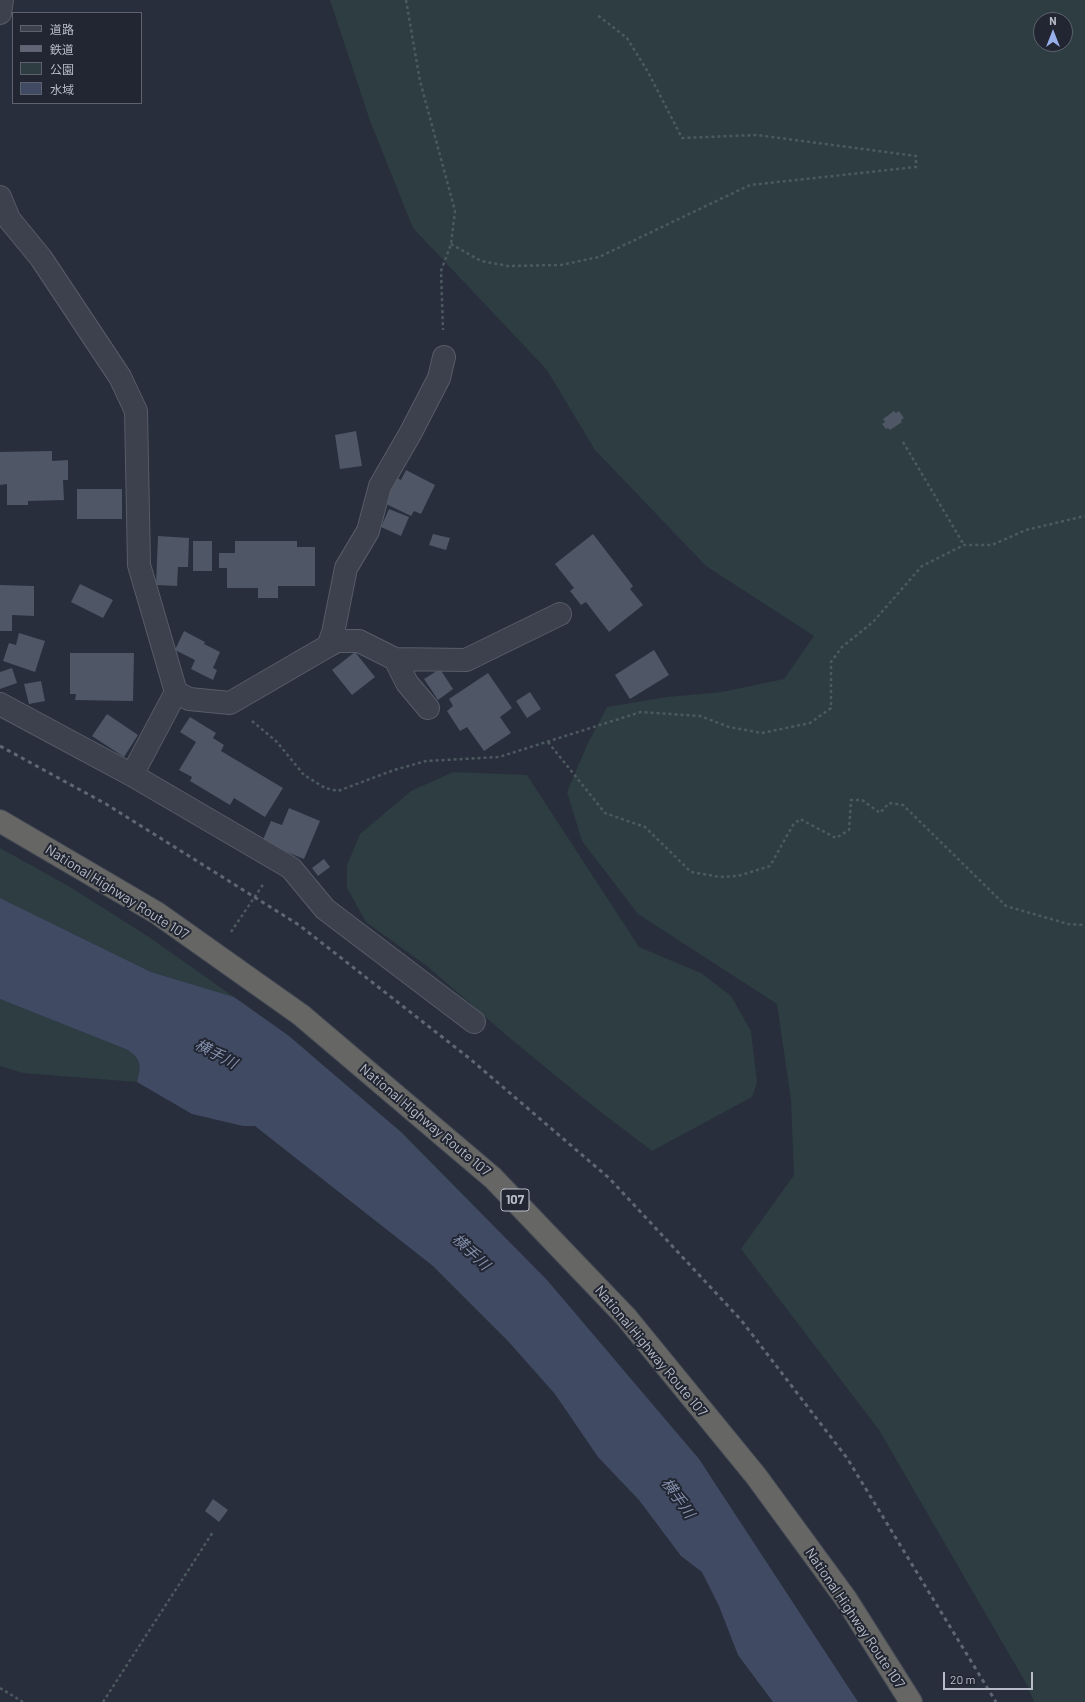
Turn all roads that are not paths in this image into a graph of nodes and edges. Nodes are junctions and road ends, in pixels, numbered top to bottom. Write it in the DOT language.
graph roads {
  1 [pos="2,0"];
  2 [pos="0,13"];
  3 [pos="0,197"];
  4 [pos="444,357"];
  5 [pos="560,614"];
  6 [pos="328,646"];
  7 [pos="395,659"];
  8 [pos="176,692"];
  9 [pos="0,704"];
  10 [pos="428,708"];
  11 [pos="132,776"];
  12 [pos="0,821"];
  13 [pos="474,1022"];
  14 [pos="911,1702"];
  1 -- 2 [label="street"];
  3 -- 8 [label="street"];
  4 -- 6 [label="street"];
  5 -- 7 [label="street"];
  6 -- 7 [label="street"];
  6 -- 8 [label="street"];
  7 -- 10 [label="street"];
  8 -- 11 [label="street"];
  9 -- 11 [label="street"];
  11 -- 13 [label="street"];
  12 -- 14 [label="highway, National Highway Route 107 / 107"];
}
